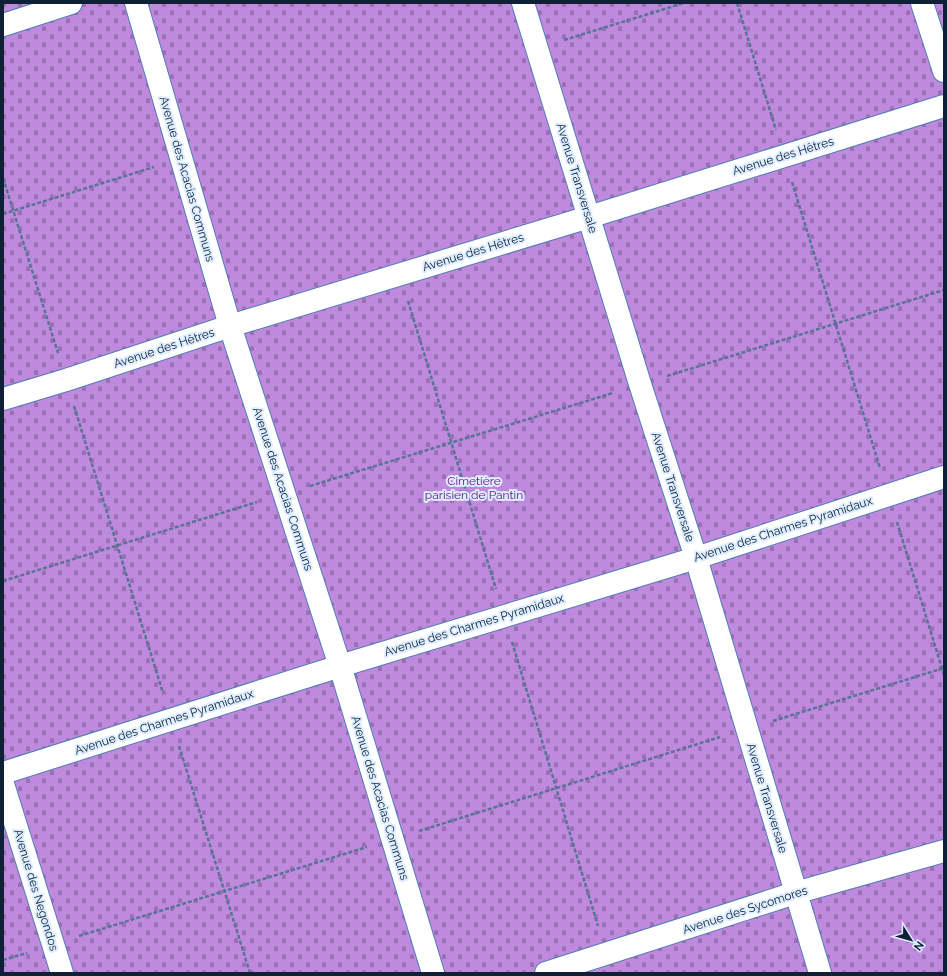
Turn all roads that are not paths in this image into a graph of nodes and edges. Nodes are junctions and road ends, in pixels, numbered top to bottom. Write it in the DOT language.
graph roads {
  1 [pos="71,3"];
  2 [pos="136,3"];
  3 [pos="523,3"];
  4 [pos="922,3"];
  5 [pos="3,25"];
  6 [pos="944,71"];
  7 [pos="944,106"];
  8 [pos="589,217"];
  9 [pos="230,326"];
  10 [pos="3,399"];
  11 [pos="944,477"];
  12 [pos="696,558"];
  13 [pos="340,666"];
  14 [pos="3,773"];
  15 [pos="3,784"];
  16 [pos="944,851"];
  17 [pos="795,893"];
  18 [pos="62,973"];
  19 [pos="433,973"];
  20 [pos="546,973"];
  21 [pos="820,973"];
  1 -- 5 [label="lane"];
  2 -- 9 [label="lane, Avenue des Acacias Communs"];
  3 -- 8 [label="lane, Avenue Transversale"];
  4 -- 6 [label="lane"];
  7 -- 8 [label="lane, Avenue des Hêtres"];
  8 -- 9 [label="lane, Avenue des Hêtres"];
  8 -- 12 [label="lane, Avenue Transversale"];
  9 -- 10 [label="lane, Avenue des Hêtres"];
  9 -- 13 [label="lane, Avenue des Acacias Communs"];
  11 -- 12 [label="lane, Avenue des Charmes Pyramidaux"];
  12 -- 13 [label="lane, Avenue des Charmes Pyramidaux"];
  12 -- 17 [label="lane, Avenue Transversale"];
  13 -- 14 [label="lane, Avenue des Charmes Pyramidaux"];
  13 -- 19 [label="lane, Avenue des Acacias Communs"];
  15 -- 18 [label="lane, Avenue des Negondos"];
  16 -- 17 [label="lane, Avenue des Sycomores"];
  17 -- 20 [label="lane, Avenue des Sycomores"];
  17 -- 21 [label="lane, Avenue Transversale"];
}
